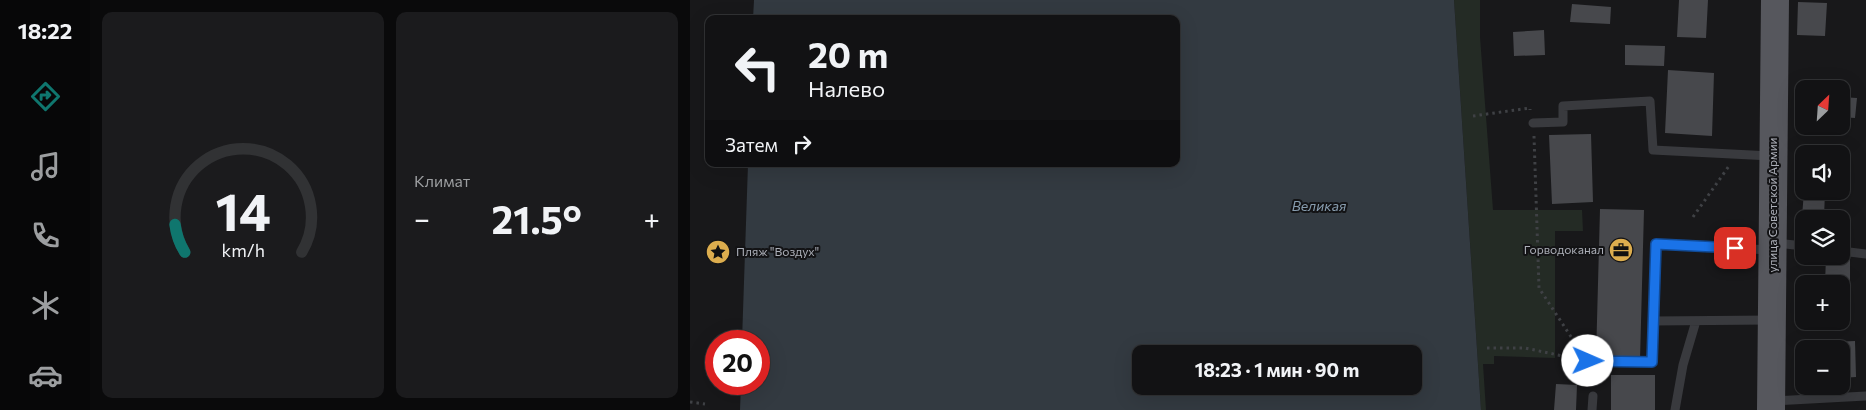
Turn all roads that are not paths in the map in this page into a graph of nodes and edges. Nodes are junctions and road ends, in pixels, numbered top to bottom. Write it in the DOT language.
graph roads {
  1 [pos="1775,0"];
  2 [pos="1533,122"];
  3 [pos="1773,156"];
  4 [pos="1795,246"];
  5 [pos="1773,247"];
  6 [pos="1850,252"];
  7 [pos="1866,254"];
  8 [pos="1696,320"];
  9 [pos="1772,320"];
  10 [pos="1653,321"];
  11 [pos="1588,361"];
  12 [pos="1592,396"];
  13 [pos="1866,396"];
  14 [pos="1771,406"];
  15 [pos="1592,410"];
  16 [pos="1674,410"];
  1 -- 3 [label="main road, улица Советской Армии"];
  2 -- 3 [label="lane"];
  3 -- 5 [label="main road, улица Советской Армии"];
  4 -- 5 [label="lane"];
  5 -- 9 [label="main road, улица Советской Армии"];
  5 -- 10 [label="lane"];
  6 -- 7 [label="lane"];
  8 -- 9 [label="lane"];
  8 -- 10 [label="lane"];
  8 -- 16 [label="lane"];
  9 -- 14 [label="main road, улица Советской Армии"];
  10 -- 11 [label="lane"];
  12 -- 15 [label="lane"];
  13 -- 14 [label="lane"];
}
